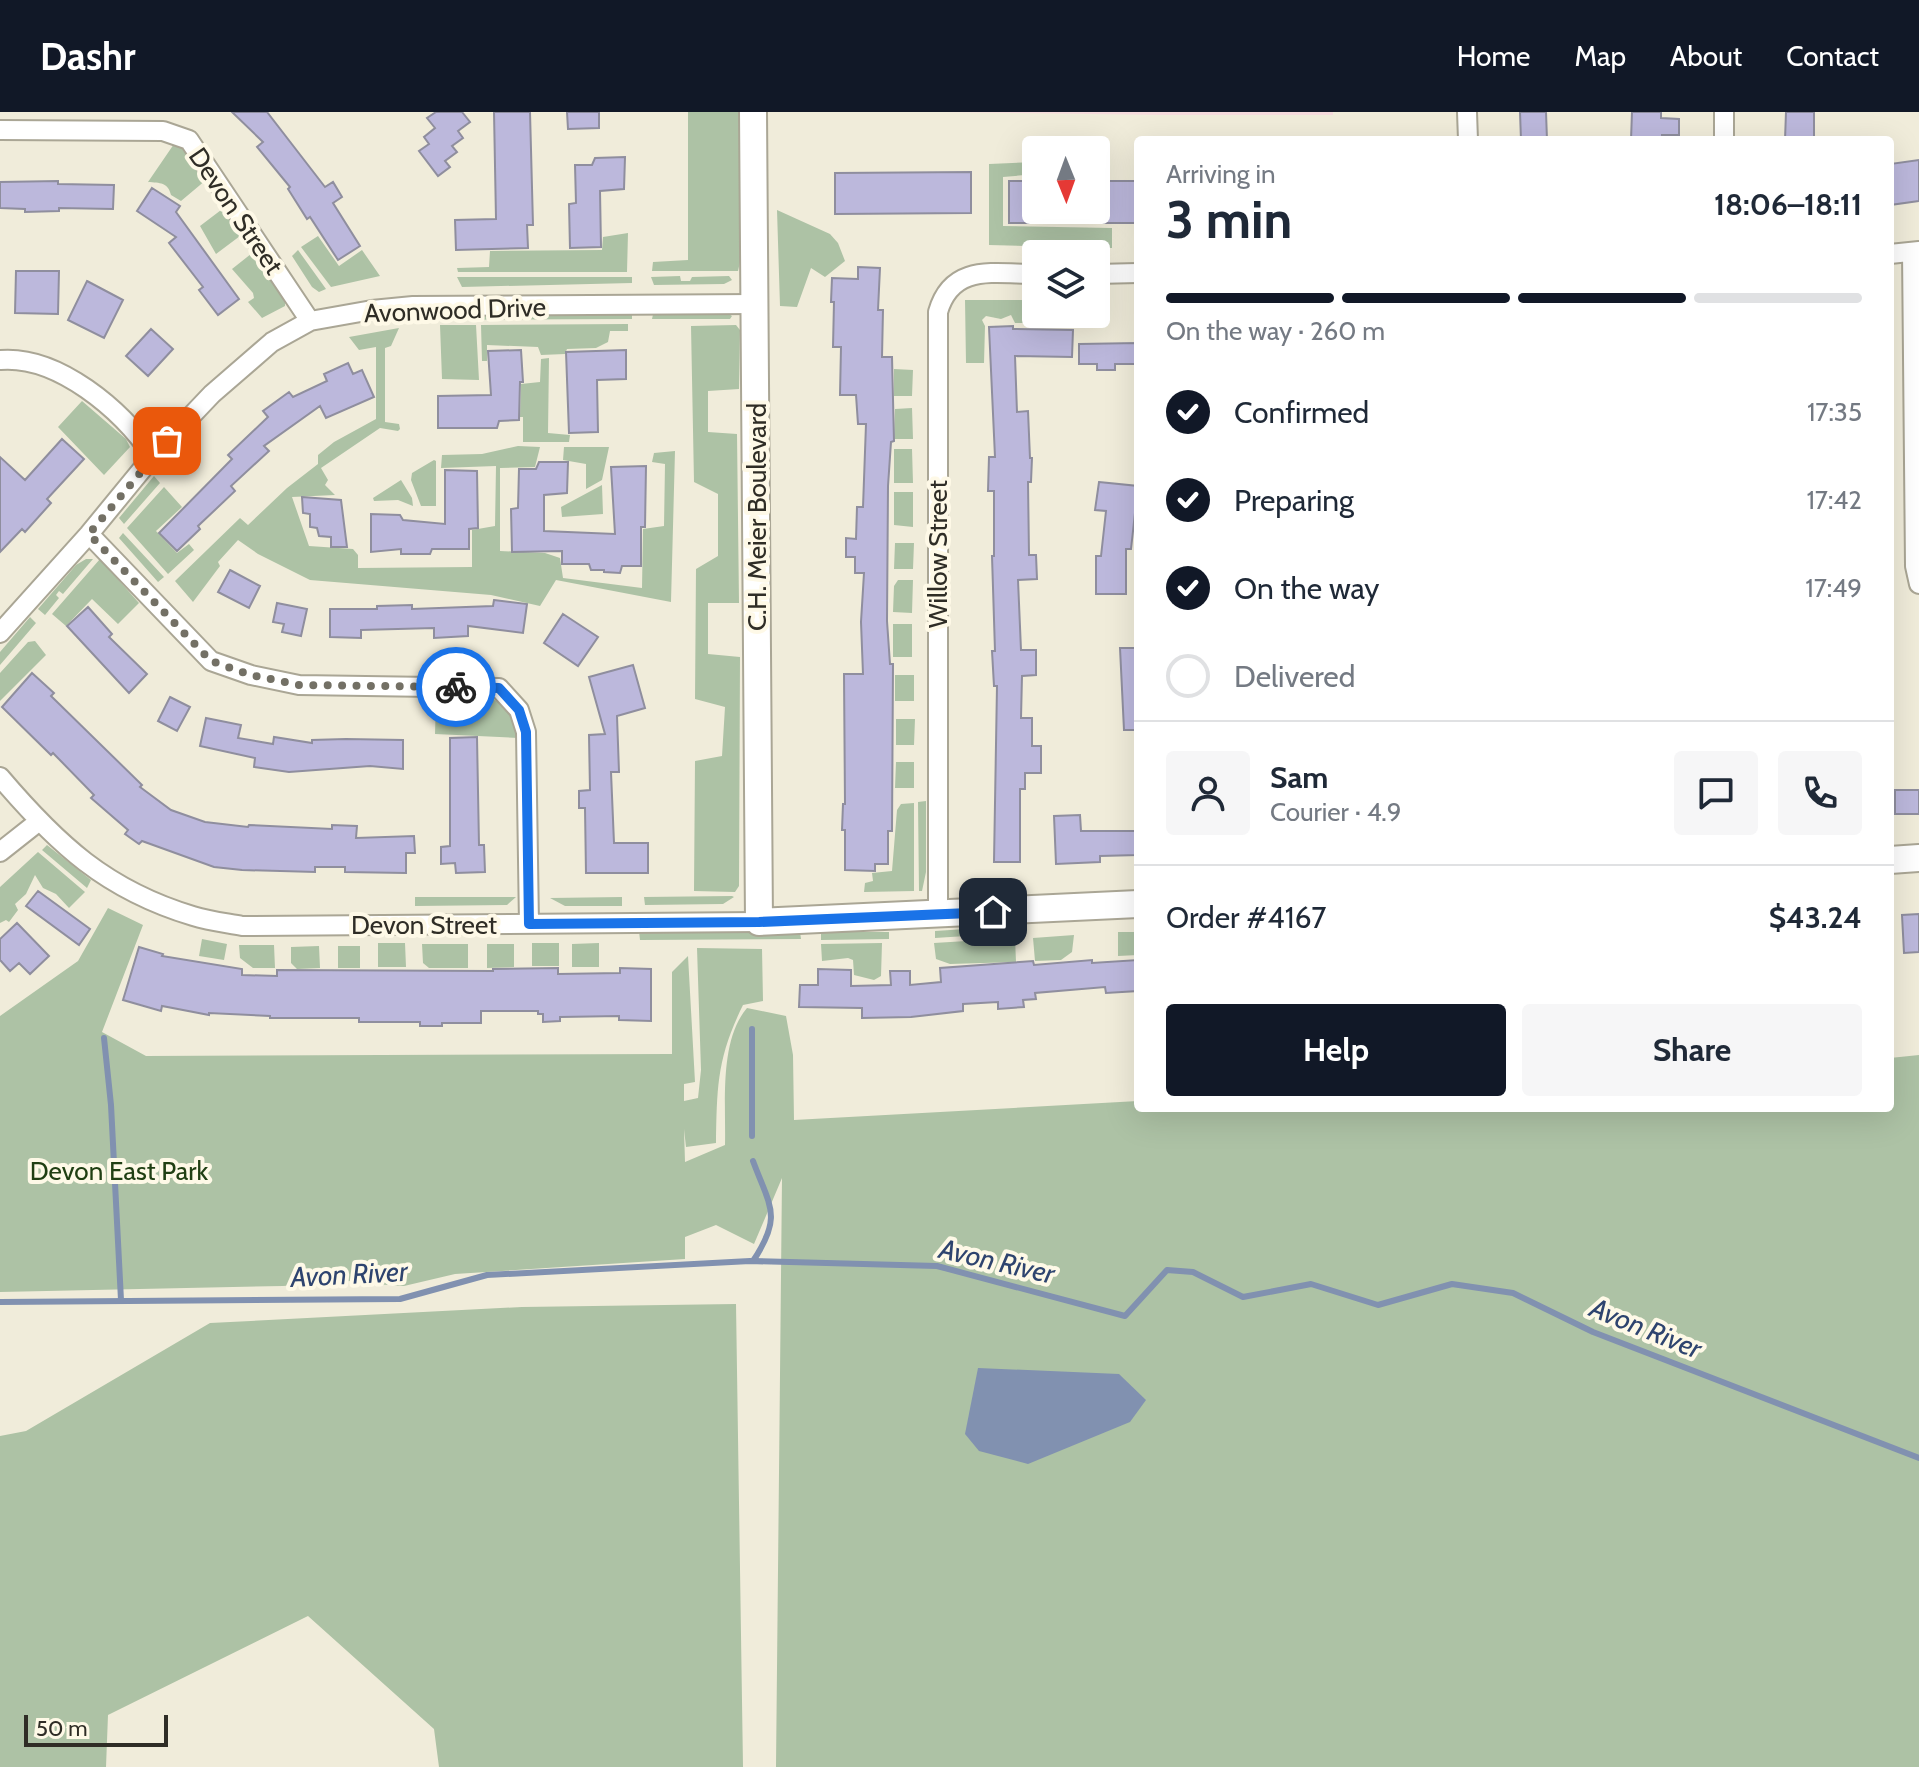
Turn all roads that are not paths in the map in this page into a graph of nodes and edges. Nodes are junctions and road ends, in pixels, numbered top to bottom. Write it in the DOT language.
graph roads {
  1 [pos="753,112"];
  2 [pos="1467,112"];
  3 [pos="1724,112"];
  4 [pos="0,130"];
  5 [pos="1468,136"];
  6 [pos="1724,136"];
  7 [pos="1916,252"];
  8 [pos="1894,254"];
  9 [pos="1134,273"];
  10 [pos="1022,274"];
  11 [pos="1110,274"];
  12 [pos="756,304"];
  13 [pos="310,321"];
  14 [pos="0,360"];
  15 [pos="153,456"];
  16 [pos="89,534"];
  17 [pos="1919,584"];
  18 [pos="0,633"];
  19 [pos="0,777"];
  20 [pos="38,822"];
  21 [pos="0,852"];
  22 [pos="1919,858"];
  23 [pos="1894,860"];
  24 [pos="1134,904"];
  25 [pos="938,915"];
  26 [pos="759,922"];
  27 [pos="529,924"];
  1 -- 12 [label="street, C.H. Meier Boulevard"];
  2 -- 5 [label="street"];
  3 -- 6 [label="street"];
  4 -- 13 [label="street, Devon Street"];
  7 -- 8 [label="street"];
  7 -- 17 [label="street"];
  9 -- 11 [label="street"];
  10 -- 25 [label="street, Willow Street"];
  12 -- 13 [label="street, Avonwood Drive"];
  12 -- 26 [label="street, C.H. Meier Boulevard"];
  13 -- 15 [label="street, Avonwood Drive"];
  14 -- 15 [label="street"];
  15 -- 16 [label="street, Avonwood Drive"];
  16 -- 18 [label="street, Avonwood Drive"];
  16 -- 27 [label="street"];
  19 -- 20 [label="street, Devon Street"];
  20 -- 21 [label="street"];
  20 -- 27 [label="street, Devon Street"];
  22 -- 23 [label="street"];
  24 -- 25 [label="street, Devon Street"];
  25 -- 26 [label="street, Devon Street"];
  26 -- 27 [label="street, Devon Street"];
}
